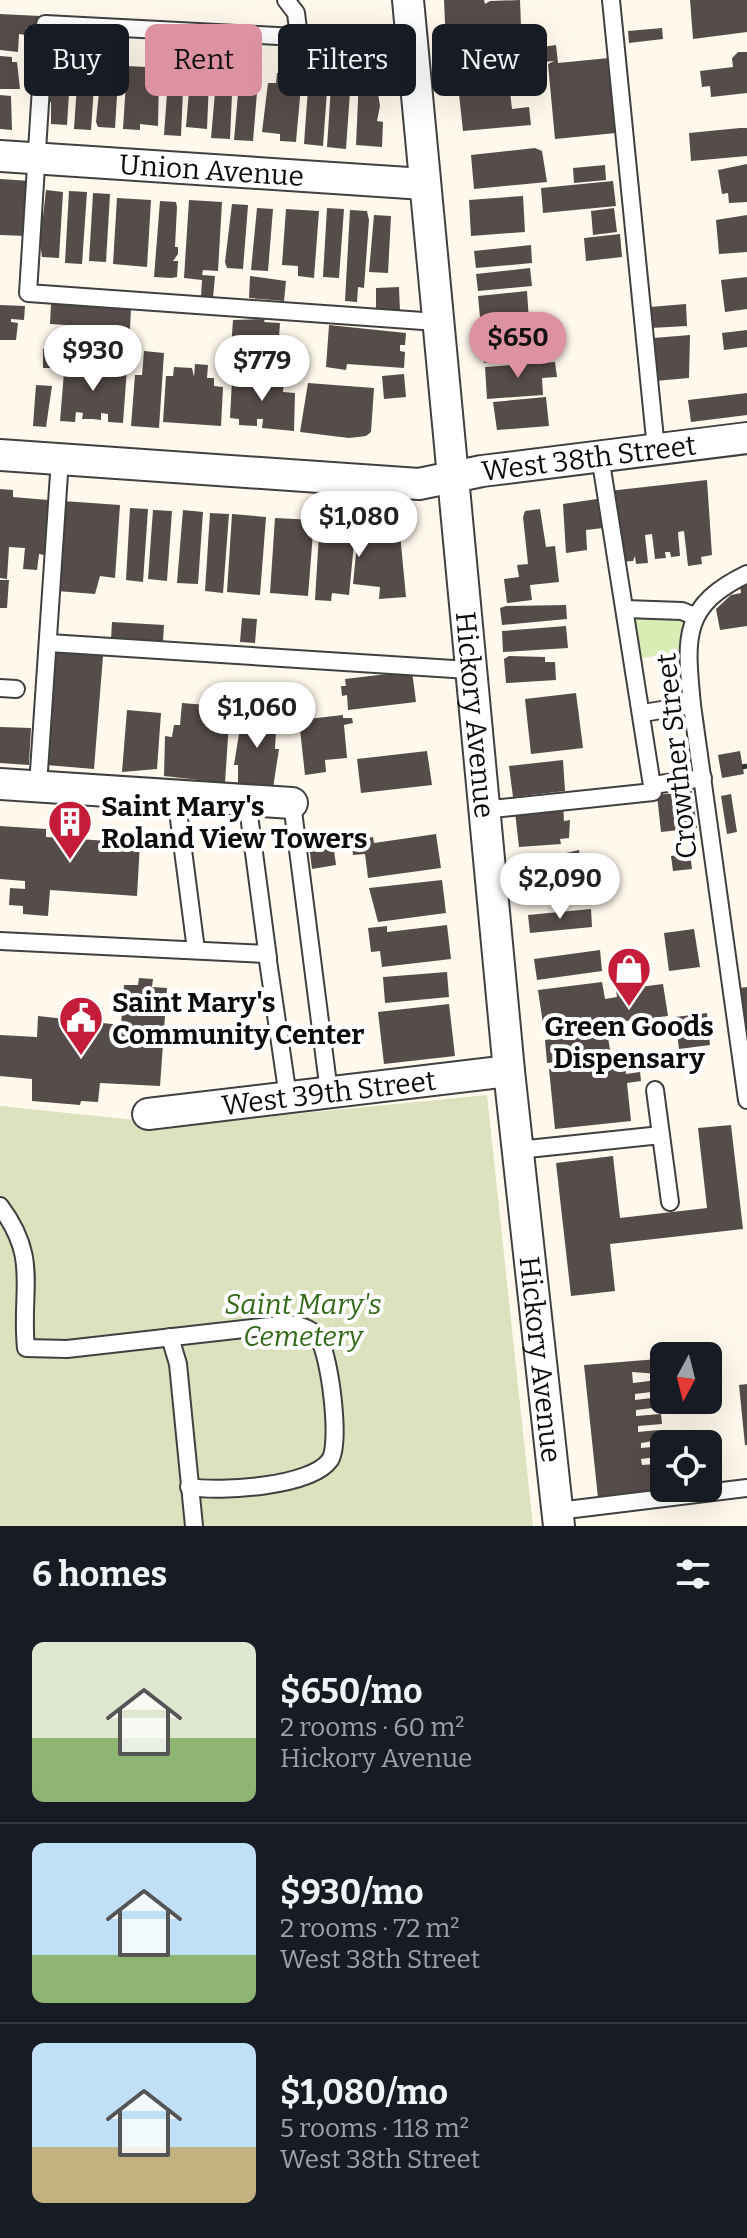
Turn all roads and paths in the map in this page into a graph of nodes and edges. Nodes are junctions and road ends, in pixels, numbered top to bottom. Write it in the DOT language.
graph roads {
  1 [pos="286,0"];
  2 [pos="408,0"];
  3 [pos="611,0"];
  4 [pos="297,24"];
  5 [pos="410,24"];
  6 [pos="278,36"];
  7 [pos="416,90"];
  8 [pos="0,156"];
  9 [pos="38,158"];
  10 [pos="424,184"];
  11 [pos="437,322"];
  12 [pos="747,438"];
  13 [pos="656,449"];
  14 [pos="0,455"];
  15 [pos="600,456"];
  16 [pos="60,459"];
  17 [pos="451,478"];
  18 [pos="747,574"];
  19 [pos="625,609"];
  20 [pos="694,616"];
  21 [pos="49,643"];
  22 [pos="469,670"];
  23 [pos="692,705"];
  24 [pos="643,713"];
  25 [pos="703,778"];
  26 [pos="0,784"];
  27 [pos="38,786"];
  28 [pos="653,788"];
  29 [pos="176,796"];
  30 [pos="247,800"];
  31 [pos="292,803"];
  32 [pos="483,810"];
  33 [pos="0,941"];
  34 [pos="196,950"];
  35 [pos="268,958"];
  36 [pos="509,1071"];
  37 [pos="655,1090"];
  38 [pos="329,1092"];
  39 [pos="288,1097"];
  40 [pos="747,1100"];
  41 [pos="148,1114"];
  42 [pos="661,1135"];
  43 [pos="518,1150"];
  44 [pos="670,1202"];
  45 [pos="0,1206"];
  46 [pos="170,1337"];
  47 [pos="189,1487"];
  48 [pos="747,1488"];
  49 [pos="559,1519"];
  50 [pos="194,1526"];
  1 -- 4 [label="lane"];
  2 -- 5 [label="street, Hickory Avenue"];
  3 -- 13 [label="lane"];
  6 -- 9 [label="lane"];
  7 -- 10 [label="street, Hickory Avenue"];
  8 -- 9 [label="street, Union Avenue"];
  9 -- 10 [label="street, Union Avenue"];
  9 -- 11 [label="lane"];
  10 -- 11 [label="street, Hickory Avenue"];
  11 -- 17 [label="street, Hickory Avenue"];
  12 -- 13 [label="street, West 38th Street"];
  13 -- 15 [label="street, West 38th Street"];
  14 -- 16 [label="street, West 38th Street"];
  15 -- 17 [label="street, West 38th Street"];
  15 -- 19 [label="lane"];
  16 -- 17 [label="street, West 38th Street"];
  16 -- 21 [label="lane"];
  17 -- 22 [label="street, Hickory Avenue"];
  18 -- 20 [label="lane, Crowther Street"];
  19 -- 20 [label="lane"];
  19 -- 24 [label="lane"];
  20 -- 23 [label="lane, Crowther Street"];
  21 -- 22 [label="lane"];
  21 -- 27 [label="lane"];
  22 -- 32 [label="street, Hickory Avenue"];
  23 -- 24 [label="lane"];
  23 -- 25 [label="lane, Crowther Street"];
  24 -- 28 [label="lane"];
  25 -- 28 [label="lane"];
  25 -- 40 [label="lane, Crowther Street"];
  26 -- 27 [label="street"];
  27 -- 29 [label="street"];
  28 -- 32 [label="lane"];
  29 -- 30 [label="street"];
  29 -- 34 [label="lane"];
  30 -- 31 [label="street"];
  30 -- 35 [label="lane"];
  31 -- 38 [label="lane"];
  32 -- 36 [label="street, Hickory Avenue"];
  33 -- 34 [label="lane"];
  34 -- 35 [label="lane"];
  35 -- 39 [label="lane"];
  36 -- 38 [label="street, West 39th Street"];
  36 -- 43 [label="street, Hickory Avenue"];
  37 -- 42 [label="lane"];
  38 -- 39 [label="street, West 39th Street"];
  39 -- 41 [label="street, West 39th Street"];
  42 -- 43 [label="lane"];
  42 -- 44 [label="lane"];
  43 -- 49 [label="street, Hickory Avenue"];
  45 -- 46 [label="lane"];
  46 -- 47 [label="lane"];
  46 -- 47 [label="lane"];
  47 -- 50 [label="lane"];
  48 -- 49 [label="lane"];
}
